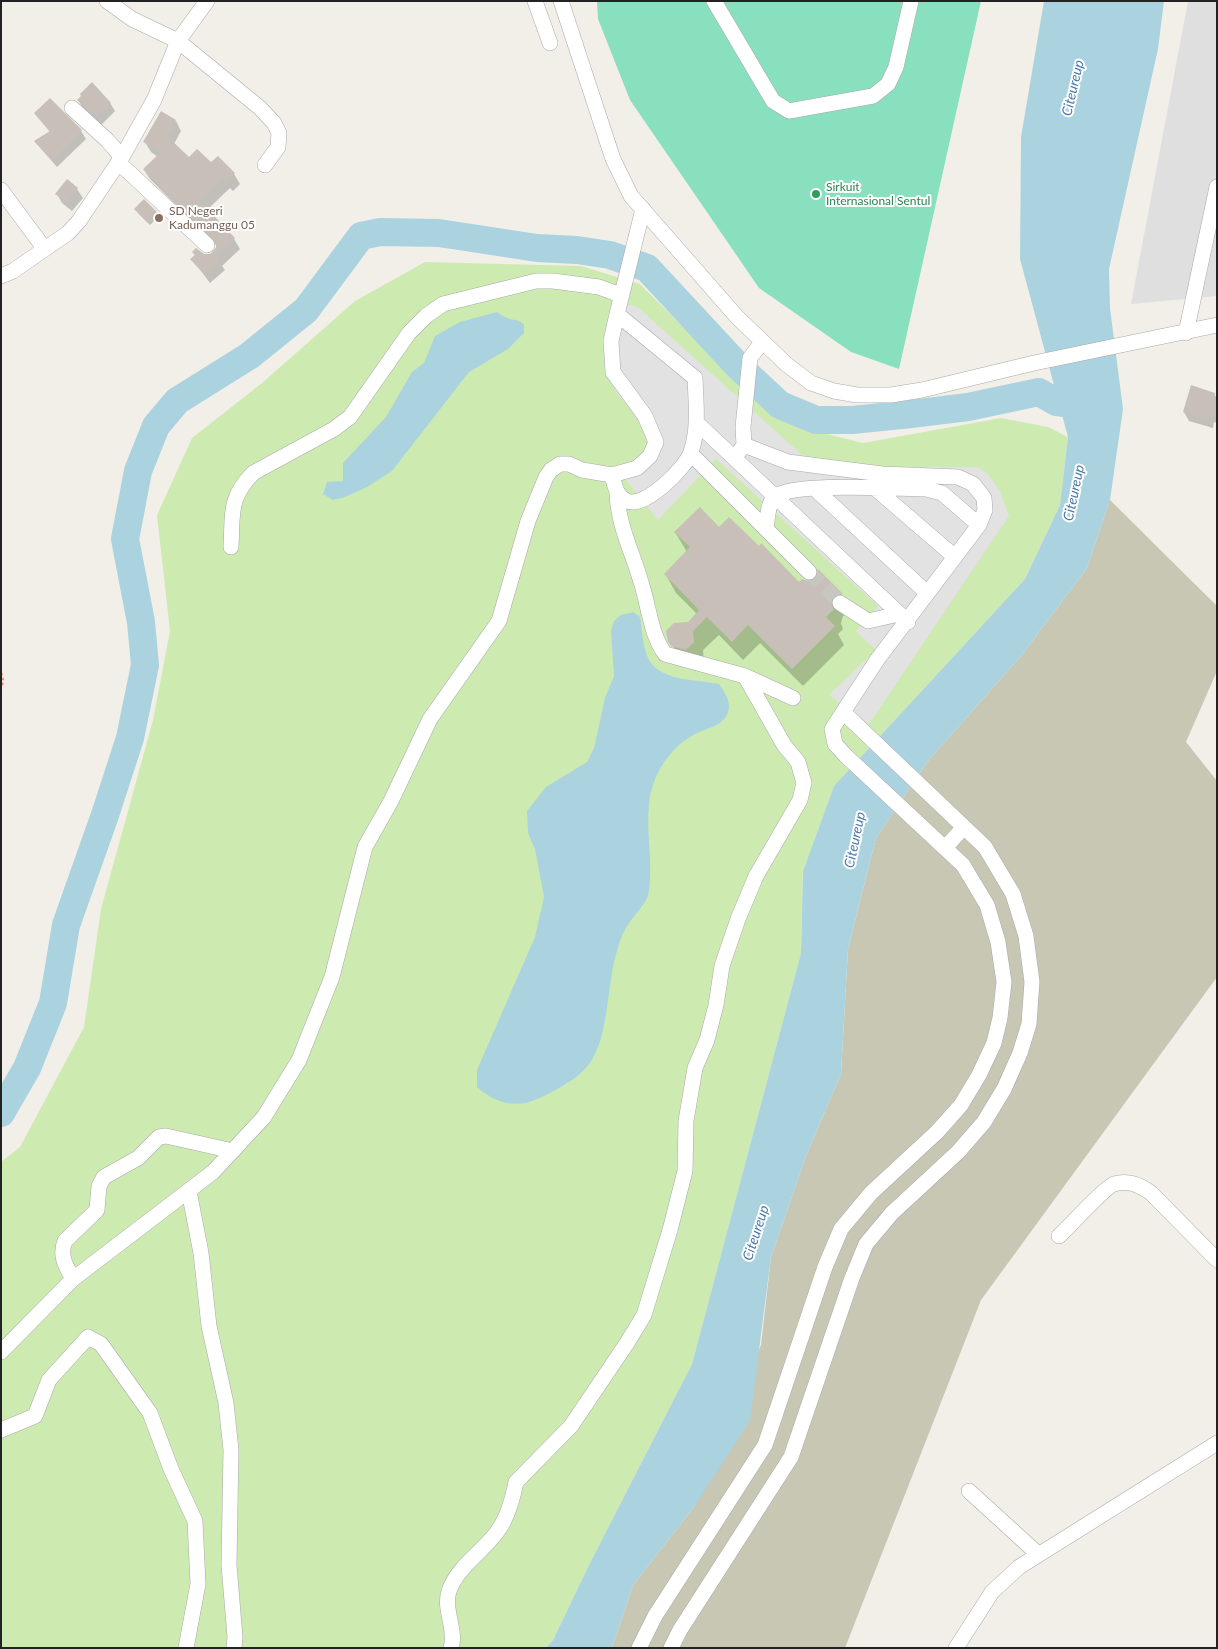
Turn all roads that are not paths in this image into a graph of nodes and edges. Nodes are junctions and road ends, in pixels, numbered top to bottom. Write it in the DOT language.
graph roads {
  1 [pos="107,1"];
  2 [pos="207,1"];
  3 [pos="535,1"];
  4 [pos="561,1"];
  5 [pos="714,1"];
  6 [pos="911,1"];
  7 [pos="178,41"];
  8 [pos="550,42"];
  9 [pos="72,108"];
  10 [pos="120,160"];
  11 [pos="265,165"];
  12 [pos="1217,187"];
  13 [pos="1,190"];
  14 [pos="643,209"];
  15 [pos="207,245"];
  16 [pos="44,248"];
  17 [pos="1,276"];
  18 [pos="620,294"];
  19 [pos="617,314"];
  20 [pos="1217,325"];
  21 [pos="1186,333"];
  22 [pos="762,342"];
  23 [pos="697,423"];
  24 [pos="744,445"];
  25 [pos="691,454"];
  26 [pos="734,458"];
  27 [pos="612,475"];
  28 [pos="815,488"];
  29 [pos="876,489"];
  30 [pos="617,493"];
  31 [pos="775,497"];
  32 [pos="979,525"];
  33 [pos="766,528"];
  34 [pos="231,547"];
  35 [pos="954,557"];
  36 [pos="809,572"];
  37 [pos="926,593"];
  38 [pos="840,603"];
  39 [pos="903,618"];
  40 [pos="745,676"];
  41 [pos="793,698"];
  42 [pos="843,712"];
  43 [pos="964,826"];
  44 [pos="945,848"];
  45 [pos="233,1151"];
  46 [pos="189,1191"];
  47 [pos="1059,1236"];
  48 [pos="1217,1260"];
  49 [pos="73,1279"];
  50 [pos="1,1352"];
  51 [pos="1,1430"];
  52 [pos="1217,1443"];
  53 [pos="969,1491"];
  54 [pos="1038,1554"];
  55 [pos="186,1648"];
  56 [pos="234,1648"];
  57 [pos="451,1648"];
  58 [pos="639,1648"];
  59 [pos="671,1648"];
  60 [pos="956,1648"];
  1 -- 7 [label="street"];
  2 -- 7 [label="street"];
  3 -- 8 [label="street"];
  4 -- 14 [label="street"];
  5 -- 6 [label="street"];
  7 -- 10 [label="street"];
  7 -- 11 [label="street"];
  9 -- 10 [label="street"];
  10 -- 15 [label="street"];
  10 -- 16 [label="street"];
  12 -- 21 [label="street"];
  13 -- 16 [label="street"];
  14 -- 18 [label="street"];
  14 -- 22 [label="street"];
  16 -- 17 [label="street"];
  18 -- 19 [label="street"];
  18 -- 34 [label="street"];
  19 -- 23 [label="street"];
  19 -- 27 [label="street"];
  20 -- 21 [label="street"];
  21 -- 22 [label="street"];
  22 -- 24 [label="street"];
  23 -- 25 [label="street"];
  23 -- 26 [label="street"];
  24 -- 26 [label="street"];
  24 -- 32 [label="street"];
  25 -- 30 [label="street"];
  25 -- 33 [label="street"];
  26 -- 31 [label="street"];
  27 -- 30 [label="street"];
  27 -- 45 [label="street"];
  28 -- 29 [label="street"];
  28 -- 31 [label="street"];
  28 -- 37 [label="street"];
  29 -- 32 [label="street"];
  29 -- 35 [label="street"];
  30 -- 40 [label="street"];
  31 -- 33 [label="street"];
  31 -- 39 [label="street"];
  32 -- 35 [label="street"];
  33 -- 36 [label="street"];
  35 -- 37 [label="street"];
  37 -- 39 [label="street"];
  38 -- 39 [label="street"];
  39 -- 42 [label="street"];
  40 -- 41 [label="street"];
  40 -- 57 [label="street"];
  42 -- 43 [label="street"];
  42 -- 44 [label="street"];
  43 -- 44 [label="street"];
  43 -- 59 [label="street"];
  44 -- 58 [label="street"];
  45 -- 46 [label="street"];
  45 -- 49 [label="street"];
  46 -- 49 [label="street"];
  46 -- 56 [label="street"];
  47 -- 48 [label="street"];
  49 -- 50 [label="street"];
  51 -- 55 [label="street"];
  52 -- 54 [label="street"];
  53 -- 54 [label="street"];
  54 -- 60 [label="street"];
}
